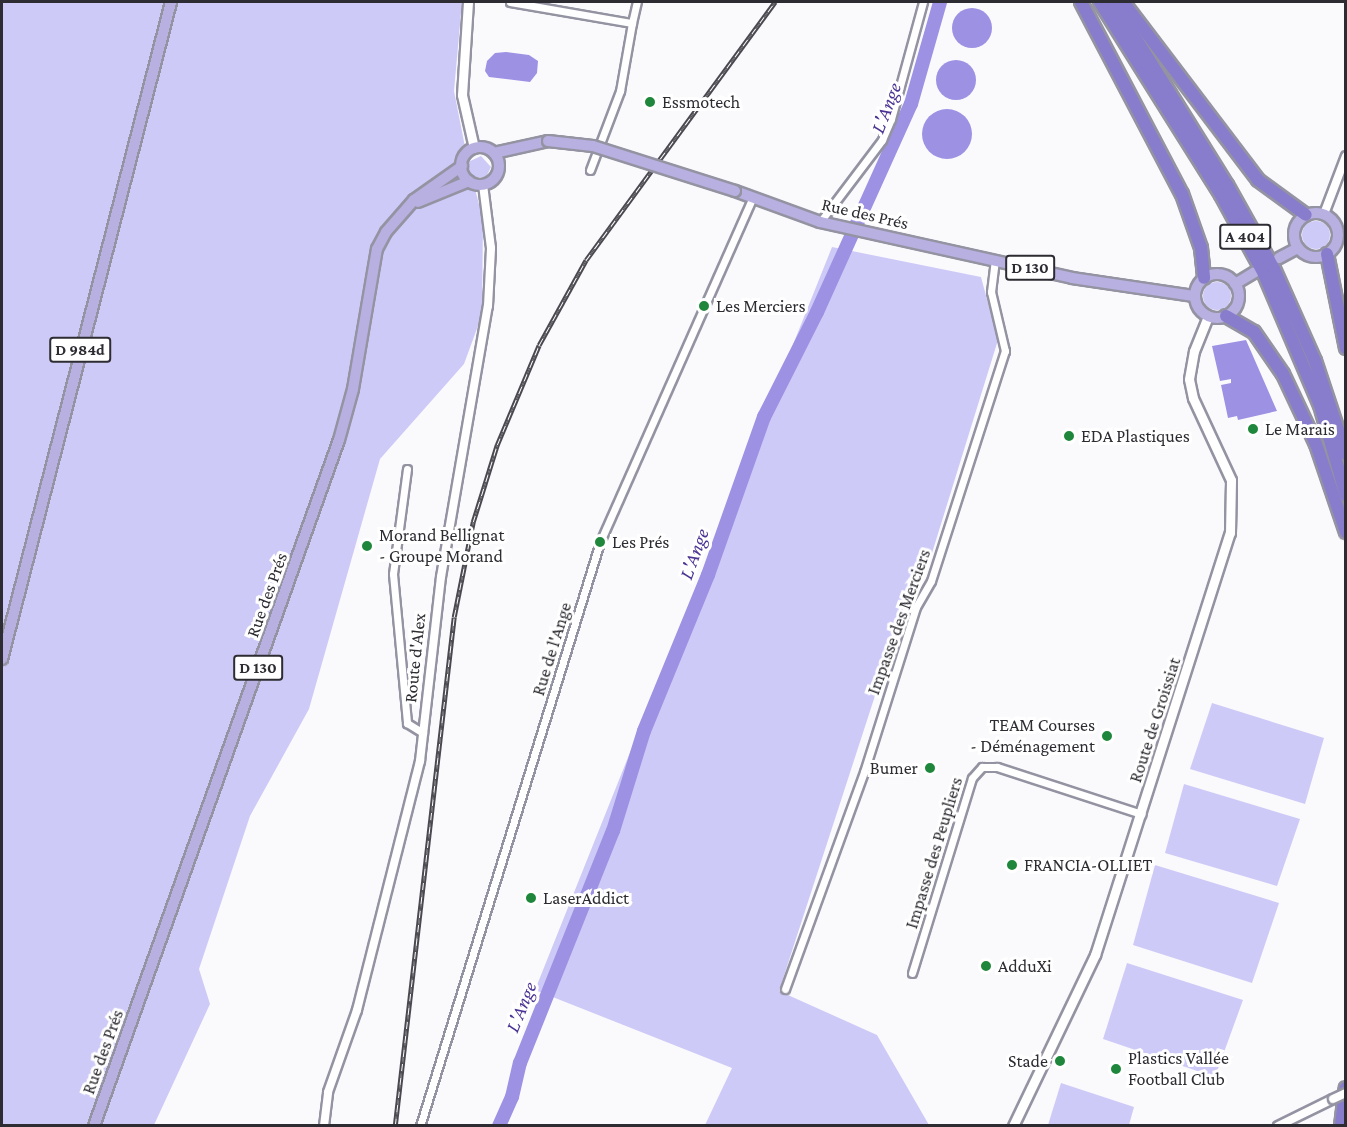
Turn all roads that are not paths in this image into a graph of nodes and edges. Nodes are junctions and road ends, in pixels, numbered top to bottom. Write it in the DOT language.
graph roads {
  1 [pos="171,2"];
  2 [pos="468,2"];
  3 [pos="510,2"];
  4 [pos="637,2"];
  5 [pos="923,2"];
  6 [pos="1081,2"];
  7 [pos="1100,2"];
  8 [pos="1113,2"];
  9 [pos="1123,2"];
  10 [pos="632,23"];
  11 [pos="542,143"];
  12 [pos="474,148"];
  13 [pos="494,153"];
  14 [pos="1346,156"];
  15 [pos="462,166"];
  16 [pos="499,166"];
  17 [pos="590,170"];
  18 [pos="469,181"];
  19 [pos="483,185"];
  20 [pos="753,197"];
  21 [pos="405,209"];
  22 [pos="1324,214"];
  23 [pos="1306,215"];
  24 [pos="820,222"];
  25 [pos="1298,248"];
  26 [pos="1327,254"];
  27 [pos="1279,258"];
  28 [pos="994,260"];
  29 [pos="1255,272"];
  30 [pos="1203,278"];
  31 [pos="1235,284"];
  32 [pos="1194,296"];
  33 [pos="1208,316"];
  34 [pos="1226,316"];
  35 [pos="1346,348"];
  36 [pos="1346,454"];
  37 [pos="407,469"];
  38 [pos="1346,495"];
  39 [pos="1346,532"];
  40 [pos="2,659"];
  41 [pos="423,734"];
  42 [pos="1142,814"];
  43 [pos="912,973"];
  44 [pos="785,989"];
  45 [pos="1346,1088"];
  46 [pos="1346,1094"];
  47 [pos="94,1125"];
  48 [pos="324,1125"];
  49 [pos="420,1125"];
  50 [pos="1013,1125"];
  51 [pos="1278,1125"];
  52 [pos="1341,1125"];
  1 -- 40 [label="main road, D 984d"];
  2 -- 12 [label="main road"];
  3 -- 10 [label="street"];
  4 -- 10 [label="street"];
  5 -- 24 [label="street"];
  6 -- 30 [label="highway"];
  7 -- 38 [label="highway, A 404"];
  8 -- 36 [label="highway, A 404"];
  9 -- 23 [label="highway"];
  10 -- 17 [label="street"];
  11 -- 13 [label="main road, D 130"];
  11 -- 16 [label="main road"];
  11 -- 20 [label="main road, Rue des Prés / D 130, bridge"];
  12 -- 13 [label="main road"];
  12 -- 15 [label="main road"];
  13 -- 16 [label="main road"];
  14 -- 22 [label="street"];
  15 -- 18 [label="main road"];
  15 -- 21 [label="main road, Rue des Prés / D 130"];
  16 -- 19 [label="main road"];
  18 -- 19 [label="main road"];
  18 -- 21 [label="main road, Rue des Prés / D 130"];
  19 -- 41 [label="street, Route d'Alex"];
  20 -- 24 [label="main road, Rue des Prés / D 130"];
  20 -- 49 [label="street, Rue de l'Ange"];
  21 -- 47 [label="main road, Rue des Prés / D 130"];
  22 -- 23 [label="main road"];
  22 -- 26 [label="main road"];
  23 -- 25 [label="main road"];
  24 -- 28 [label="main road, Rue des Prés / D 130"];
  25 -- 26 [label="main road"];
  25 -- 27 [label="main road"];
  26 -- 35 [label="highway"];
  28 -- 32 [label="main road, Rue des Prés / D 130"];
  28 -- 44 [label="street, Impasse des Merciers"];
  29 -- 31 [label="main road"];
  30 -- 31 [label="main road"];
  30 -- 32 [label="main road"];
  31 -- 34 [label="main road"];
  32 -- 33 [label="main road"];
  33 -- 34 [label="main road"];
  33 -- 42 [label="main road, Route de Groissiat"];
  34 -- 39 [label="highway"];
  37 -- 41 [label="street"];
  41 -- 48 [label="street, Route d'Alex"];
  42 -- 43 [label="street, Impasse des Peupliers"];
  42 -- 50 [label="main road, Route de Groissiat"];
  45 -- 52 [label="highway"];
  46 -- 51 [label="street, bridge"];
}
